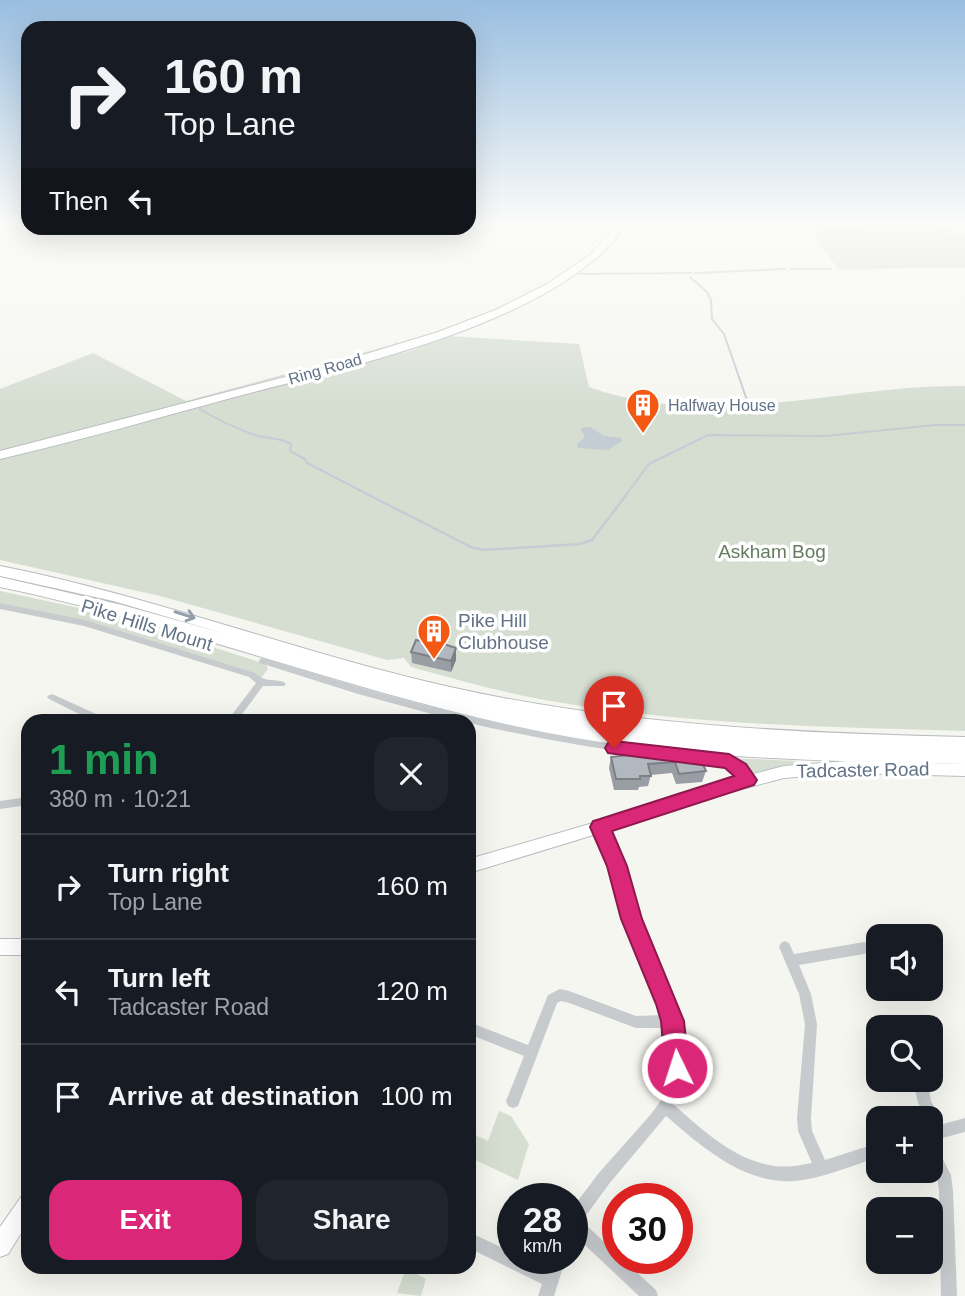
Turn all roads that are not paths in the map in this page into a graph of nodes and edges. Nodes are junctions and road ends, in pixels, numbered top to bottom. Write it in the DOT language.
graph roads {
  1 [pos="551,283"];
  2 [pos="0,456"];
  3 [pos="0,570"];
  4 [pos="0,582"];
  5 [pos="0,606"];
  6 [pos="12,610"];
  7 [pos="0,619"];
  8 [pos="263,661"];
  9 [pos="276,665"];
  10 [pos="264,680"];
  11 [pos="281,684"];
  12 [pos="52,697"];
  13 [pos="87,714"];
  14 [pos="237,714"];
  15 [pos="444,714"];
  16 [pos="476,721"];
  17 [pos="965,744"];
  18 [pos="657,753"];
  19 [pos="684,756"];
  20 [pos="965,757"];
  21 [pos="965,770"];
  22 [pos="747,780"];
  23 [pos="21,802"];
  24 [pos="0,805"];
  25 [pos="600,827"];
  26 [pos="476,864"];
  27 [pos="0,947"];
  28 [pos="21,947"];
  29 [pos="785,947"];
  30 [pos="864,948"];
  31 [pos="791,961"];
  32 [pos="673,1021"];
  33 [pos="476,1031"];
  34 [pos="530,1052"];
  35 [pos="513,1101"];
  36 [pos="665,1106"];
  37 [pos="965,1125"];
  38 [pos="943,1131"];
  39 [pos="866,1154"];
  40 [pos="821,1167"];
  41 [pos="943,1173"];
  42 [pos="588,1198"];
  43 [pos="21,1214"];
  44 [pos="588,1237"];
  45 [pos="476,1244"];
  46 [pos="0,1246"];
  47 [pos="548,1288"];
  48 [pos="650,1296"];
  49 [pos="949,1296"];
  1 -- 2 [label="highway, Ring Road"];
  3 -- 17 [label="highway, one-way"];
  4 -- 20 [label="highway"];
  5 -- 6 [label="street, Pike Hills Mount"];
  6 -- 7 [label="street"];
  6 -- 10 [label="street, Pike Hills Mount"];
  8 -- 9 [label="street"];
  9 -- 10 [label="street"];
  9 -- 15 [label="street"];
  10 -- 11 [label="street, Pike Hills Mount"];
  10 -- 14 [label="street"];
  12 -- 13 [label="street"];
  16 -- 18 [label="street"];
  19 -- 22 [label="street"];
  21 -- 22 [label="street, Tadcaster Road"];
  22 -- 25 [label="street, Tadcaster Road"];
  23 -- 24 [label="street"];
  25 -- 26 [label="street, Tadcaster Road"];
  25 -- 32 [label="street"];
  27 -- 28 [label="street"];
  29 -- 31 [label="street"];
  30 -- 31 [label="street"];
  31 -- 40 [label="street"];
  32 -- 34 [label="street"];
  32 -- 36 [label="street"];
  33 -- 34 [label="street"];
  34 -- 35 [label="street"];
  36 -- 40 [label="street"];
  36 -- 42 [label="street"];
  37 -- 38 [label="street"];
  39 -- 40 [label="street"];
  41 -- 49 [label="street"];
  43 -- 46 [label="street"];
  44 -- 48 [label="street"];
  45 -- 47 [label="street"];
}
